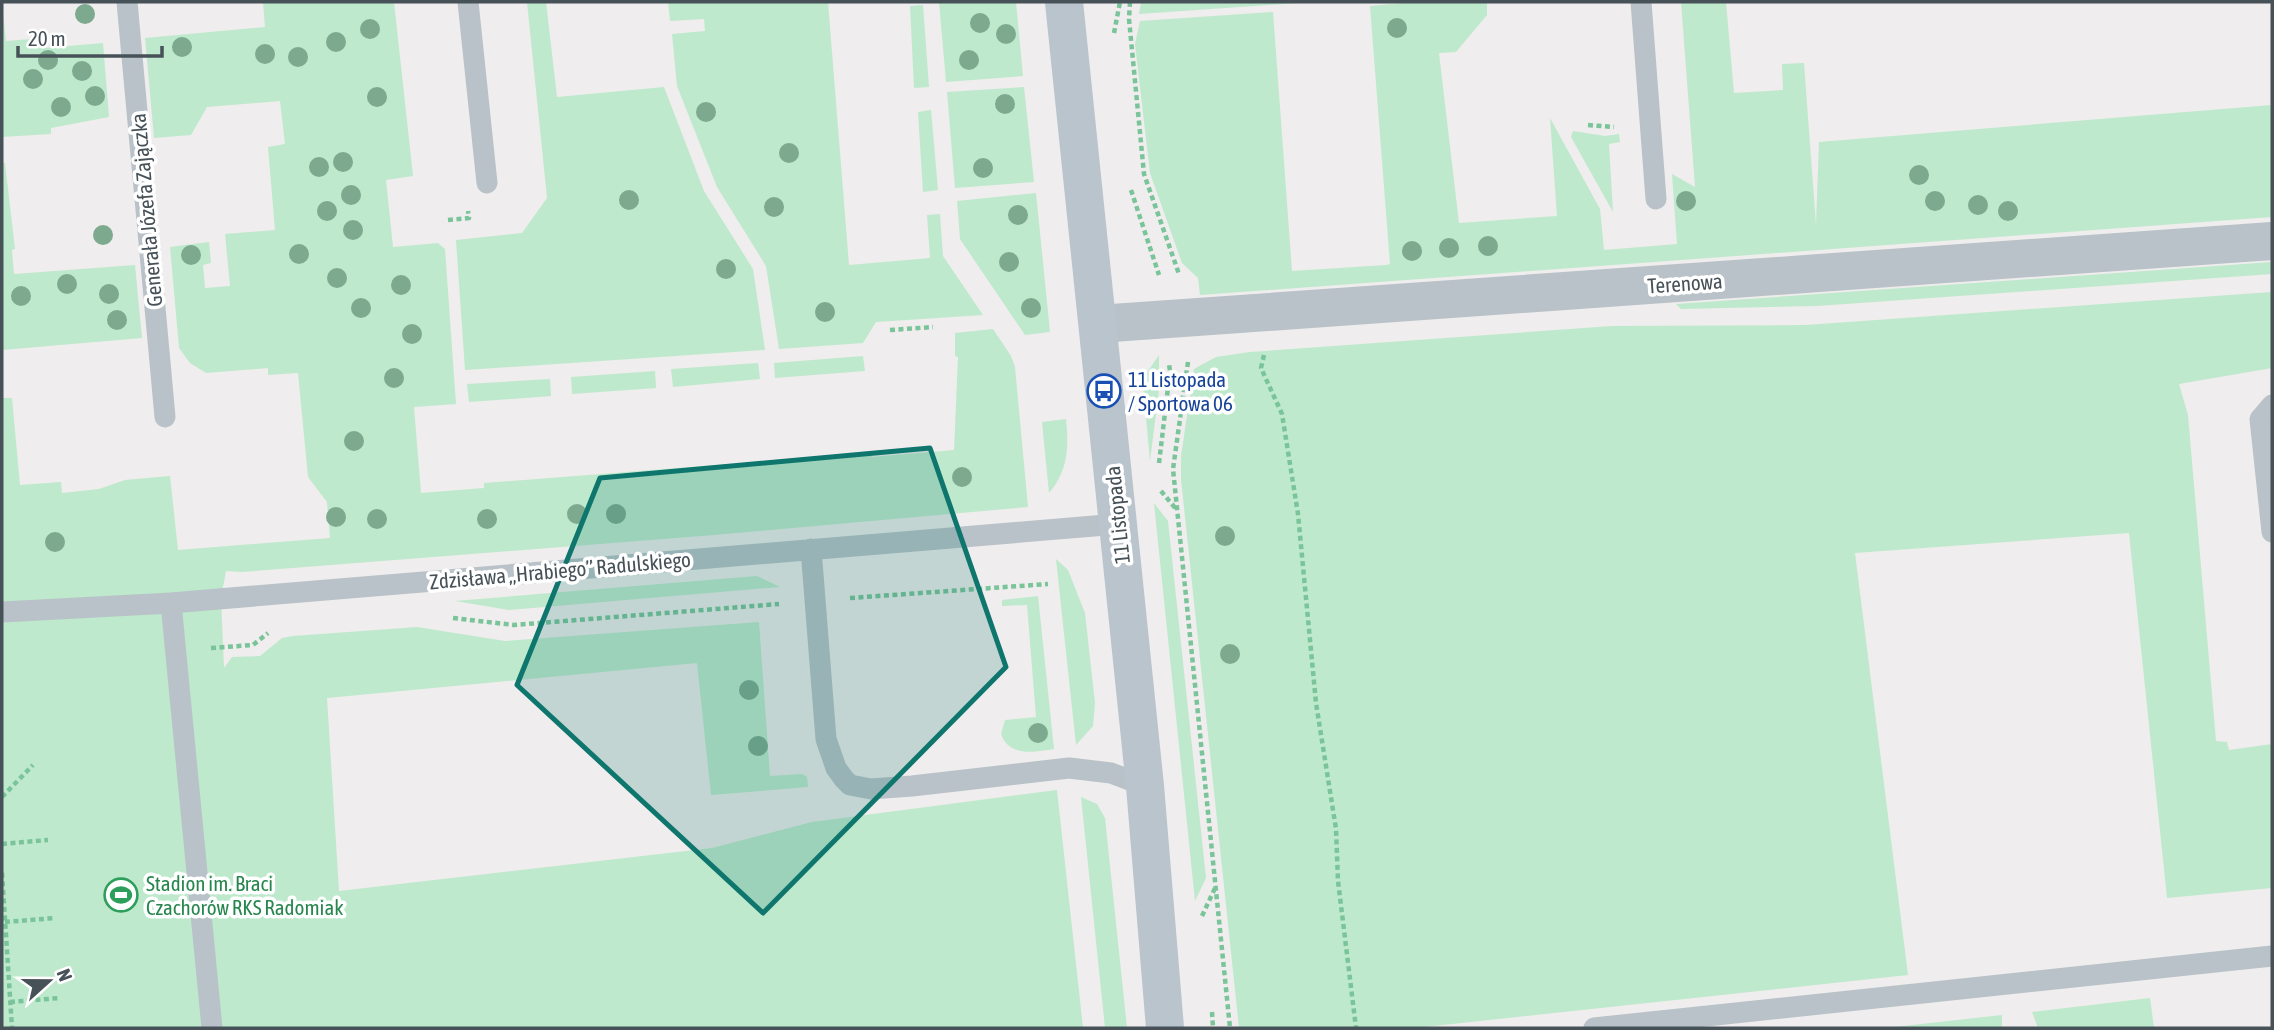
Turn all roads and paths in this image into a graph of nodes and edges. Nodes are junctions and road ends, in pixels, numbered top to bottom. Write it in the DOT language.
graph roads {
  1 [pos="127,2"];
  2 [pos="468,2"];
  3 [pos="1064,2"];
  4 [pos="1120,2"];
  5 [pos="1130,2"];
  6 [pos="1641,2"];
  7 [pos="1114,36"];
  8 [pos="1588,125"];
  9 [pos="1619,127"];
  10 [pos="1128,182"];
  11 [pos="487,183"];
  12 [pos="1656,199"];
  13 [pos="2272,241"];
  14 [pos="1174,319"];
  15 [pos="1098,324"];
  16 [pos="933,327"];
  17 [pos="890,330"];
  18 [pos="1265,351"];
  19 [pos="2272,405"];
  20 [pos="165,417"];
  21 [pos="1157,474"];
  22 [pos="1158,488"];
  23 [pos="1176,510"];
  24 [pos="1118,524"];
  25 [pos="2272,533"];
  26 [pos="811,549"];
  27 [pos="1048,584"];
  28 [pos="816,600"];
  29 [pos="171,603"];
  30 [pos="2,611"];
  31 [pos="450,618"];
  32 [pos="274,630"];
  33 [pos="175,650"];
  34 [pos="33,765"];
  35 [pos="1145,786"];
  36 [pos="2,797"];
  37 [pos="48,840"];
  38 [pos="2,844"];
  39 [pos="2,873"];
  40 [pos="1216,886"];
  41 [pos="54,918"];
  42 [pos="1201,918"];
  43 [pos="5,922"];
  44 [pos="2272,956"];
  45 [pos="60,998"];
  46 [pos="1210,1001"];
  47 [pos="10,1002"];
  48 [pos="12,1028"];
  49 [pos="212,1028"];
  50 [pos="1165,1028"];
  51 [pos="1213,1028"];
  52 [pos="1230,1028"];
  53 [pos="1356,1028"];
  54 [pos="1594,1028"];
  1 -- 20 [label="lane, Generała Józefa Zajączka"];
  2 -- 11 [label="lane"];
  3 -- 15 [label="main road, 11 Listopada"];
  4 -- 7 [label="path"];
  5 -- 14 [label="path"];
  6 -- 12 [label="lane"];
  8 -- 9 [label="path"];
  10 -- 14 [label="path"];
  13 -- 14 [label="street, Terenowa"];
  14 -- 15 [label="street, Terenowa"];
  14 -- 21 [label="path"];
  14 -- 23 [label="path"];
  15 -- 24 [label="main road, 11 Listopada"];
  16 -- 17 [label="path"];
  18 -- 53 [label="path"];
  19 -- 25 [label="lane"];
  22 -- 23 [label="path"];
  23 -- 40 [label="path"];
  24 -- 26 [label="lane, Zdzisława „Hrabiego” Radulskiego"];
  24 -- 35 [label="main road, 11 Listopada"];
  26 -- 28 [label="lane"];
  26 -- 29 [label="lane, Zdzisława „Hrabiego” Radulskiego"];
  27 -- 28 [label="path"];
  28 -- 31 [label="path"];
  28 -- 35 [label="lane"];
  29 -- 30 [label="lane, Zdzisława „Hrabiego” Radulskiego"];
  29 -- 33 [label="lane"];
  32 -- 33 [label="path"];
  33 -- 49 [label="lane"];
  34 -- 36 [label="path"];
  35 -- 50 [label="main road, 11 Listopada"];
  37 -- 38 [label="path"];
  39 -- 43 [label="path"];
  40 -- 42 [label="path"];
  40 -- 52 [label="path"];
  41 -- 43 [label="path"];
  43 -- 47 [label="path"];
  44 -- 54 [label="lane"];
  45 -- 47 [label="path"];
  46 -- 51 [label="path"];
  47 -- 48 [label="path"];
}
